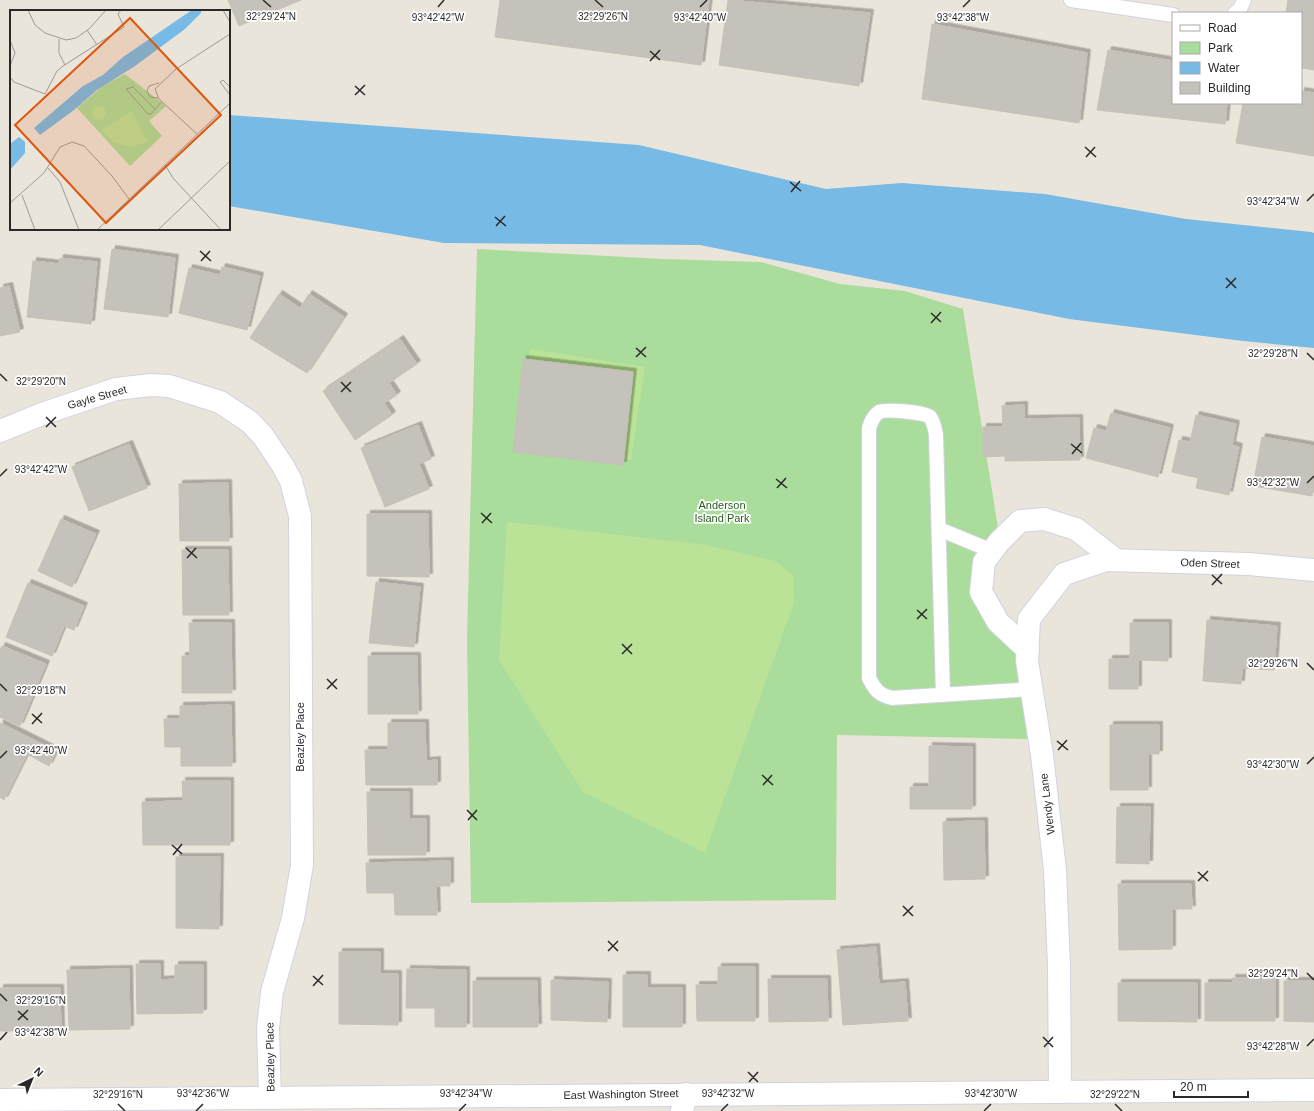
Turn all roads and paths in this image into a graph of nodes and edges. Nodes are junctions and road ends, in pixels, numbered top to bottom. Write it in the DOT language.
graph roads {
  1 [pos="1071,0"];
  2 [pos="1244,0"];
  3 [pos="1237,12"];
  4 [pos="1172,15"];
  5 [pos="220,402"];
  6 [pos="0,430"];
  7 [pos="939,529"];
  8 [pos="992,552"];
  9 [pos="1111,560"];
  10 [pos="1314,570"];
  11 [pos="1028,650"];
  12 [pos="1032,689"];
  13 [pos="943,695"];
  14 [pos="1314,1090"];
  15 [pos="1060,1092"];
  16 [pos="270,1098"];
  17 [pos="0,1100"];
  18 [pos="684,1102"];
  1 -- 4 [label="lane"];
  2 -- 3 [label="lane"];
  5 -- 6 [label="street, Gayle Street"];
  5 -- 16 [label="street, Beazley Place"];
  7 -- 8 [label="lane"];
  7 -- 13 [label="lane"];
  7 -- 13 [label="lane"];
  8 -- 9 [label="street"];
  8 -- 11 [label="street"];
  9 -- 10 [label="street, Oden Street"];
  9 -- 11 [label="street, Wendy Lane"];
  11 -- 12 [label="street, Wendy Lane"];
  12 -- 13 [label="lane"];
  12 -- 15 [label="street, Wendy Lane"];
  14 -- 15 [label="street, East Washington Street"];
  15 -- 18 [label="street, East Washington Street"];
  16 -- 17 [label="street, East Washington Street"];
  16 -- 18 [label="street, East Washington Street"];
}
